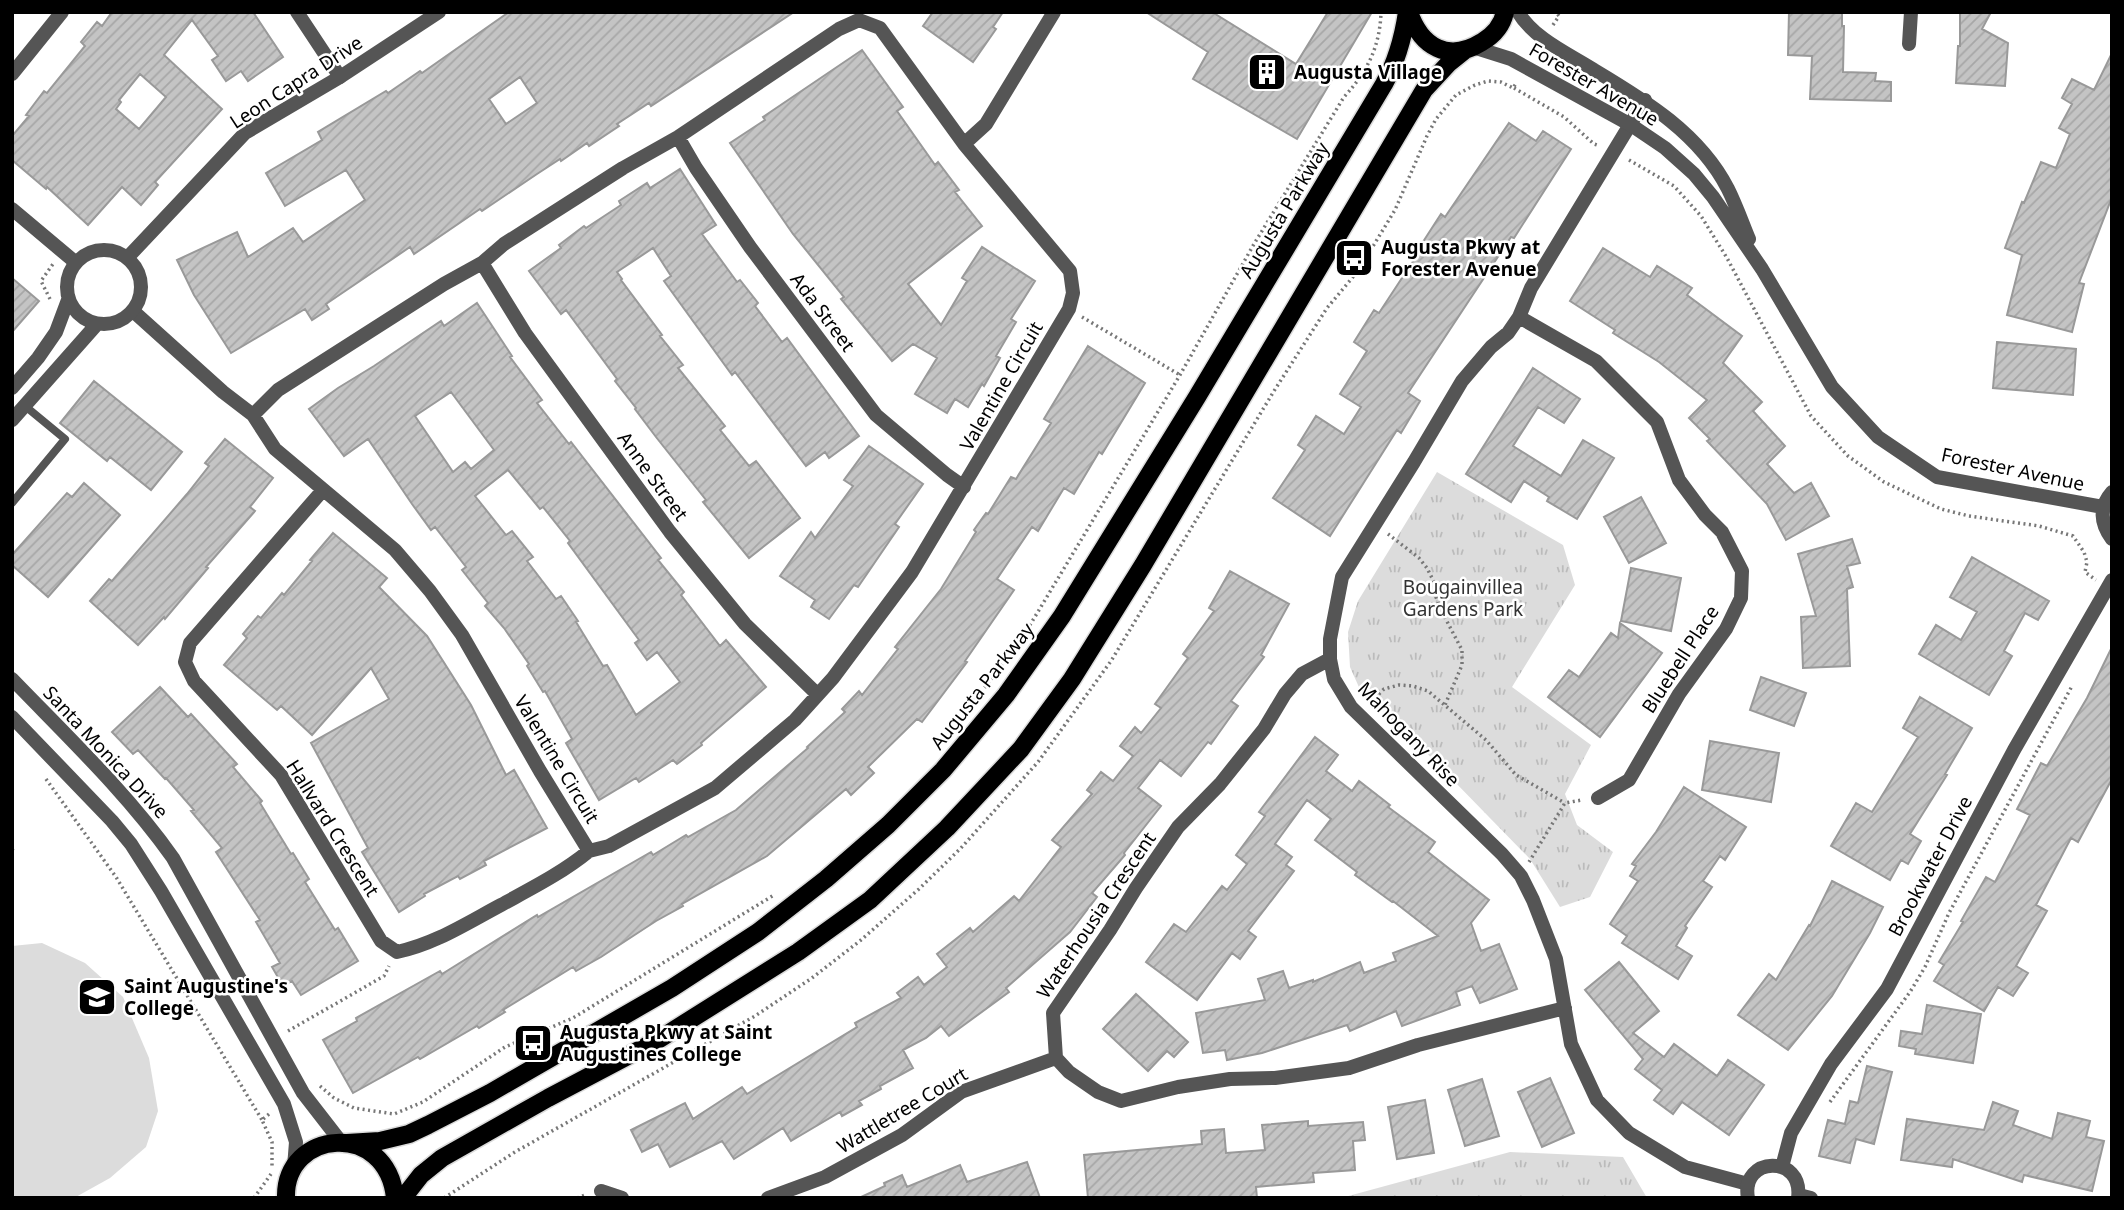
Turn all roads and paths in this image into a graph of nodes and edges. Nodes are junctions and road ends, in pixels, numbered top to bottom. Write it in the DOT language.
graph roads {
  1 [pos="62,12"];
  2 [pos="297,12"];
  3 [pos="439,12"];
  4 [pos="1054,12"];
  5 [pos="1381,12"];
  6 [pos="1408,12"];
  7 [pos="1505,12"];
  8 [pos="1518,12"];
  9 [pos="1911,12"];
  10 [pos="1909,44"];
  11 [pos="1469,49"];
  12 [pos="12,74"];
  13 [pos="340,77"];
  14 [pos="1644,100"];
  15 [pos="1631,125"];
  16 [pos="678,137"];
  17 [pos="964,144"];
  18 [pos="12,209"];
  19 [pos="63,251"];
  20 [pos="128,257"];
  21 [pos="75,262"];
  22 [pos="482,262"];
  23 [pos="1762,269"];
  24 [pos="68,300"];
  25 [pos="50,306"];
  26 [pos="1069,309"];
  27 [pos="133,311"];
  28 [pos="1519,317"];
  29 [pos="97,324"];
  30 [pos="1180,375"];
  31 [pos="12,388"];
  32 [pos="25,406"];
  33 [pos="253,415"];
  34 [pos="12,420"];
  35 [pos="964,487"];
  36 [pos="323,490"];
  37 [pos="2112,492"];
  38 [pos="12,503"];
  39 [pos="2103,508"];
  40 [pos="1375,524"];
  41 [pos="2112,539"];
  42 [pos="2112,580"];
  43 [pos="1330,659"];
  44 [pos="12,679"];
  45 [pos="817,694"];
  46 [pos="1445,705"];
  47 [pos="1359,714"];
  48 [pos="12,717"];
  49 [pos="954,725"];
  50 [pos="45,777"];
  51 [pos="1598,798"];
  52 [pos="1565,803"];
  53 [pos="589,851"];
  54 [pos="1521,876"];
  55 [pos="773,895"];
  56 [pos="397,952"];
  57 [pos="1565,1008"];
  58 [pos="288,1031"];
  59 [pos="1056,1058"];
  60 [pos="303,1093"];
  61 [pos="284,1104"];
  62 [pos="262,1120"];
  63 [pos="344,1142"];
  64 [pos="1782,1167"];
  65 [pos="292,1172"];
  66 [pos="601,1191"];
  67 [pos="1748,1191"];
  68 [pos="1802,1197"];
  69 [pos="254,1198"];
  70 [pos="270,1198"];
  71 [pos="286,1198"];
  72 [pos="394,1198"];
  73 [pos="403,1198"];
  74 [pos="622,1198"];
  75 [pos="768,1198"];
  1 -- 12 [label="street"];
  2 -- 13 [label="street"];
  3 -- 13 [label="street, Leon Capra Drive"];
  4 -- 17 [label="street"];
  5 -- 30 [label="path"];
  6 -- 11 [label="main road"];
  6 -- 63 [label="main road, Augusta Parkway"];
  7 -- 11 [label="main road"];
  8 -- 14 [label="street, Forester Avenue"];
  9 -- 10 [label="street"];
  11 -- 15 [label="street, Forester Avenue"];
  11 -- 73 [label="main road"];
  13 -- 20 [label="street, Leon Capra Drive"];
  14 -- 15 [label="street, Mahogany Rise"];
  14 -- 23 [label="street, Forester Avenue"];
  15 -- 23 [label="street, Forester Avenue"];
  15 -- 28 [label="street, Mahogany Rise"];
  16 -- 17 [label="street, Valentine Circuit"];
  16 -- 22 [label="street, Valentine Circuit"];
  16 -- 35 [label="street, Ada Street"];
  17 -- 26 [label="street, Valentine Circuit"];
  18 -- 19 [label="street"];
  19 -- 21 [label="street"];
  19 -- 25 [label="path"];
  20 -- 21 [label="street"];
  20 -- 27 [label="street"];
  21 -- 24 [label="street"];
  22 -- 33 [label="street, Valentine Circuit"];
  22 -- 45 [label="street, Anne Street"];
  23 -- 39 [label="street, Forester Avenue"];
  24 -- 29 [label="street"];
  24 -- 31 [label="street"];
  26 -- 30 [label="path"];
  26 -- 35 [label="street, Valentine Circuit"];
  27 -- 29 [label="street"];
  27 -- 33 [label="street, Valentine Circuit"];
  28 -- 40 [label="street, Mahogany Rise"];
  28 -- 51 [label="street, Bluebell Place"];
  29 -- 32 [label="street"];
  30 -- 49 [label="path"];
  32 -- 34 [label="street"];
  32 -- 38 [label="lane"];
  33 -- 36 [label="street, Valentine Circuit"];
  35 -- 45 [label="street, Valentine Circuit"];
  36 -- 53 [label="street, Valentine Circuit"];
  36 -- 56 [label="street, Hallvard Crescent"];
  37 -- 39 [label="street"];
  39 -- 41 [label="street"];
  40 -- 43 [label="street, Mahogany Rise"];
  40 -- 46 [label="path"];
  42 -- 64 [label="street, Brookwater Drive"];
  43 -- 47 [label="street, Mahogany Rise"];
  43 -- 59 [label="street, Waterhousia Crescent"];
  44 -- 60 [label="street, Santa Monica Drive"];
  45 -- 53 [label="street, Valentine Circuit"];
  46 -- 47 [label="path"];
  46 -- 52 [label="path"];
  47 -- 54 [label="street, Mahogany Rise"];
  48 -- 61 [label="street"];
  50 -- 62 [label="path"];
  51 -- 52 [label="path"];
  52 -- 54 [label="path"];
  53 -- 56 [label="street"];
  54 -- 57 [label="street, Mahogany Rise"];
  55 -- 60 [label="path"];
  56 -- 58 [label="path"];
  57 -- 59 [label="street"];
  57 -- 67 [label="street, Mahogany Rise"];
  59 -- 75 [label="street, Wattletree Court"];
  60 -- 63 [label="street, Santa Monica Drive"];
  61 -- 62 [label="path"];
  61 -- 65 [label="street"];
  62 -- 69 [label="path"];
  63 -- 65 [label="main road, Augusta Parkway"];
  63 -- 72 [label="main road"];
  64 -- 67 [label="street"];
  64 -- 68 [label="street"];
  65 -- 70 [label="main road"];
  65 -- 71 [label="main road"];
  66 -- 74 [label="street"];
}
